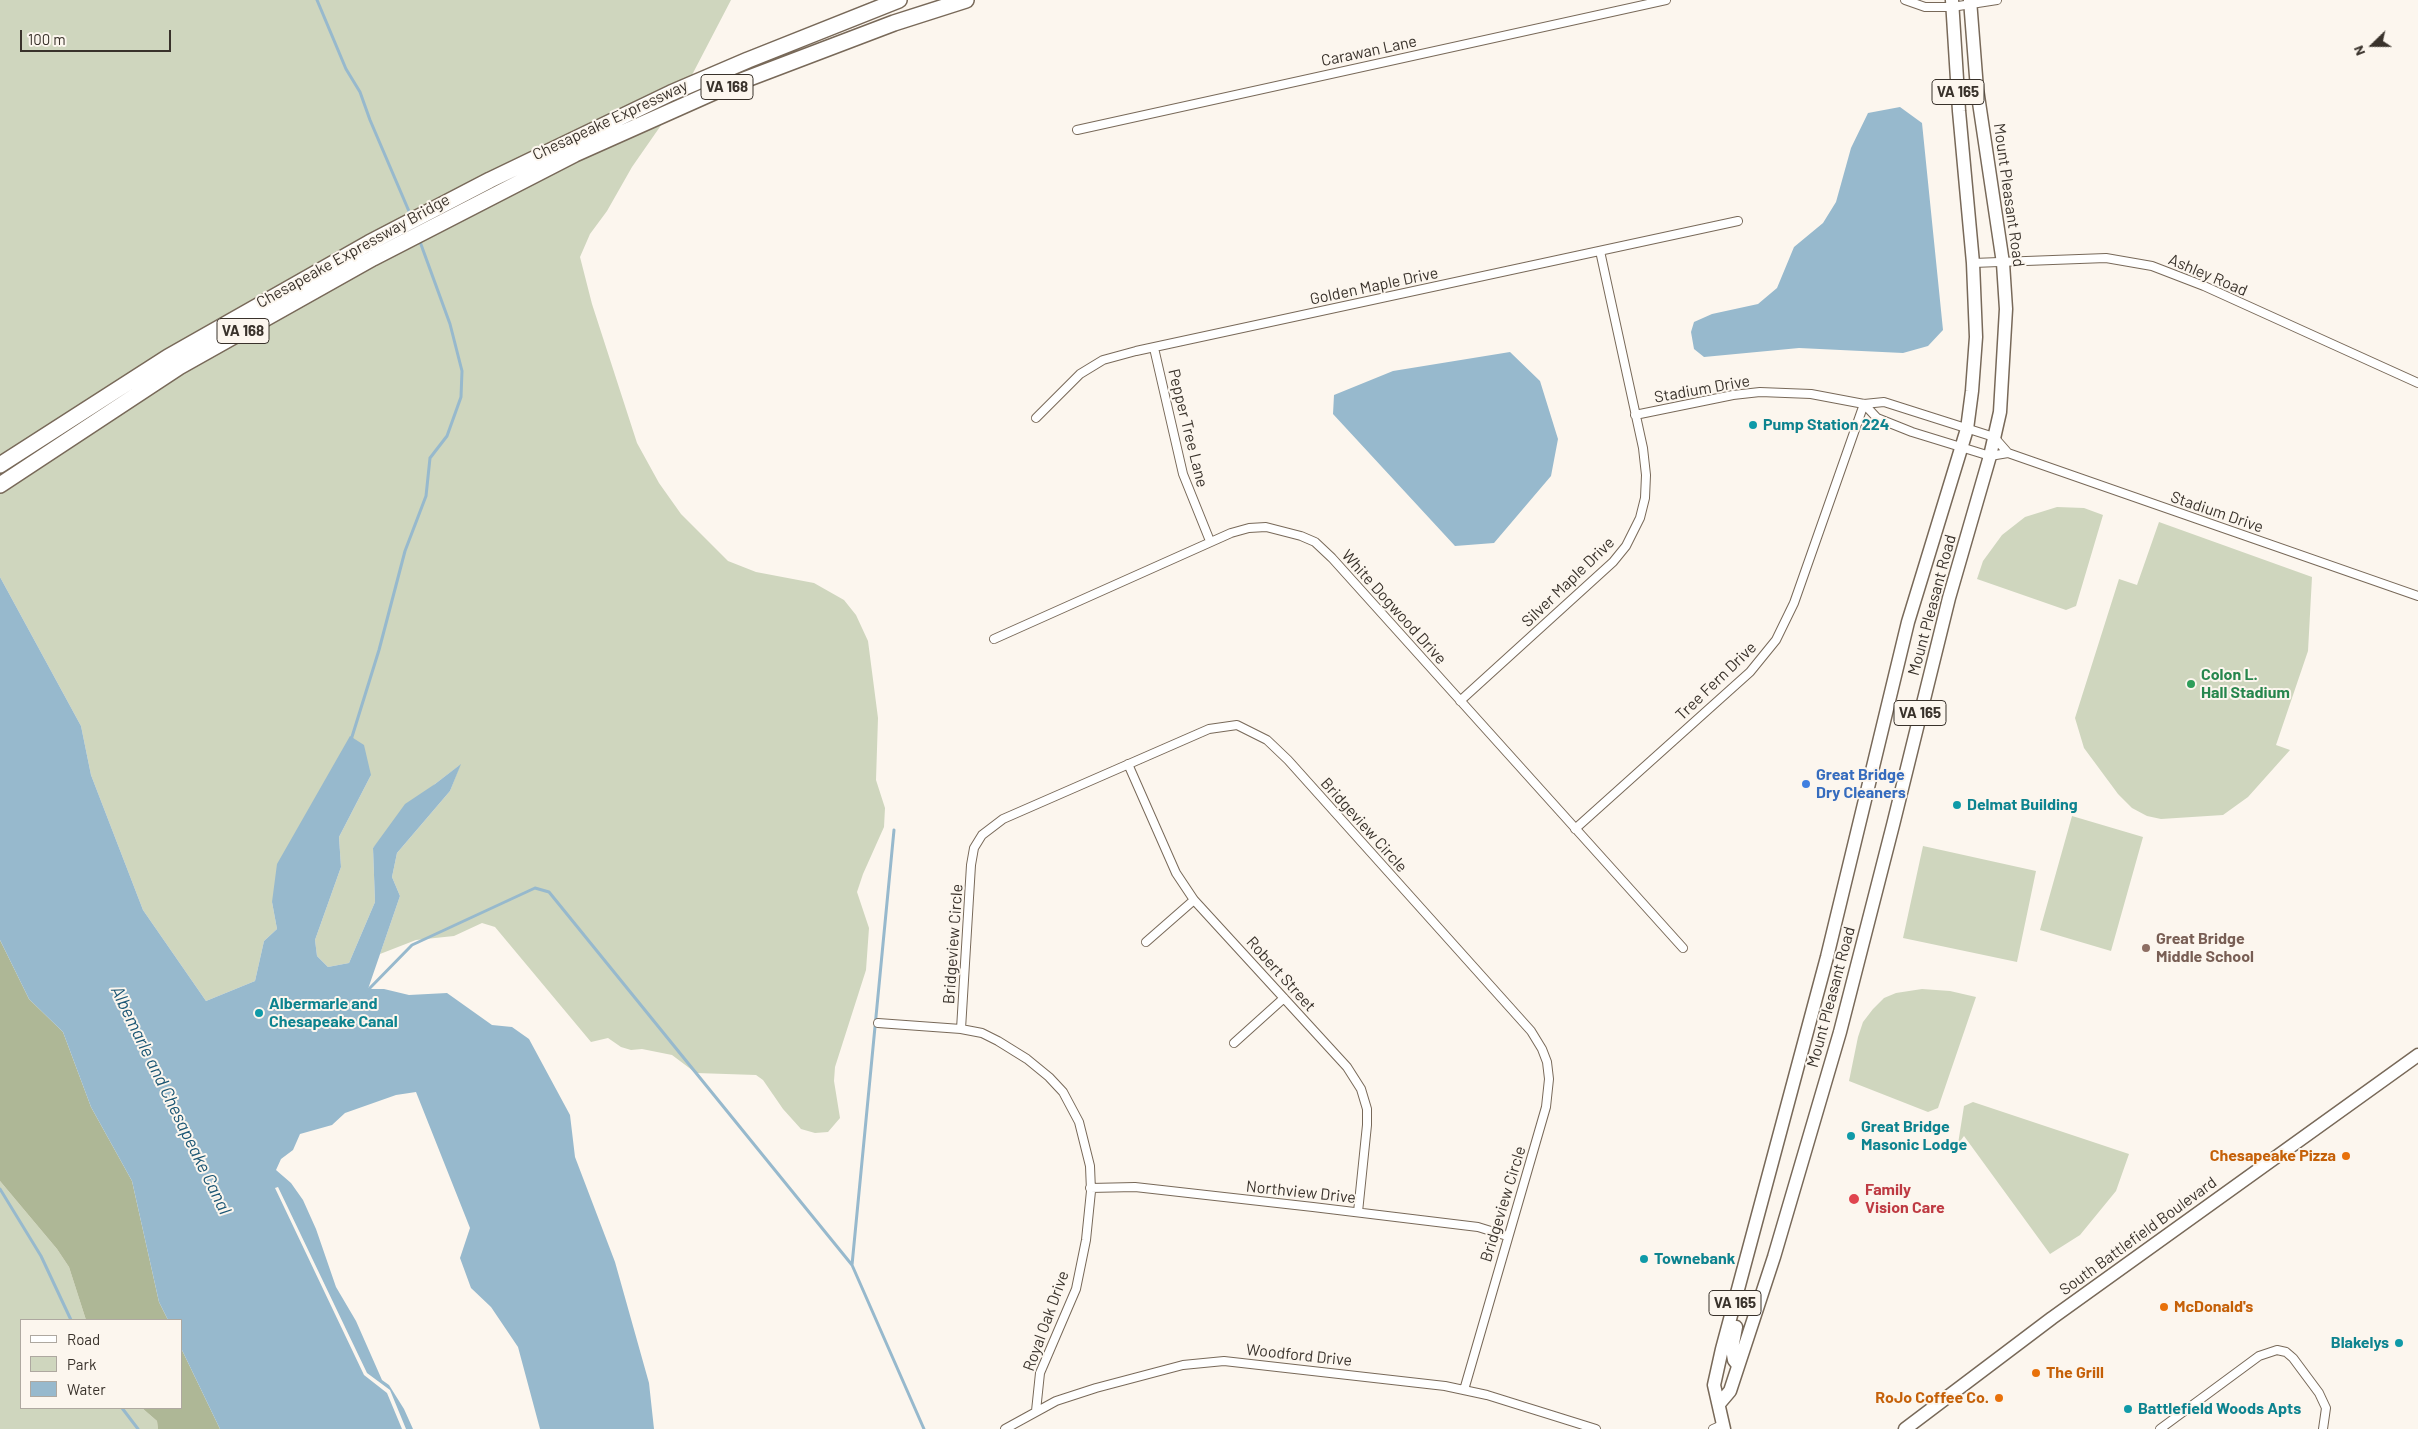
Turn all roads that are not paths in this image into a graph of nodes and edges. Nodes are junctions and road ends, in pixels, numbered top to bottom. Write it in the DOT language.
graph roads {
  1 [pos="899,0"];
  2 [pos="966,0"];
  3 [pos="1666,0"];
  4 [pos="1905,0"];
  5 [pos="1997,0"];
  6 [pos="1970,3"];
  7 [pos="1952,4"];
  8 [pos="1077,130"];
  9 [pos="493,187"];
  10 [pos="1738,221"];
  11 [pos="1600,251"];
  12 [pos="1973,263"];
  13 [pos="2003,263"];
  14 [pos="1154,348"];
  15 [pos="2418,383"];
  16 [pos="1864,404"];
  17 [pos="1635,415"];
  18 [pos="1036,418"];
  19 [pos="1966,429"];
  20 [pos="1994,437"];
  21 [pos="1962,448"];
  22 [pos="2008,453"];
  23 [pos="1990,456"];
  24 [pos="0,465"];
  25 [pos="0,485"];
  26 [pos="1210,542"];
  27 [pos="2418,596"];
  28 [pos="994,639"];
  29 [pos="1460,701"];
  30 [pos="1128,764"];
  31 [pos="1575,829"];
  32 [pos="1194,900"];
  33 [pos="1146,942"];
  34 [pos="1683,948"];
  35 [pos="1284,998"];
  36 [pos="878,1023"];
  37 [pos="961,1029"];
  38 [pos="1234,1043"];
  39 [pos="2418,1055"];
  40 [pos="1090,1188"];
  41 [pos="1358,1212"];
  42 [pos="1755,1227"];
  43 [pos="1507,1236"];
  44 [pos="1738,1365"];
  45 [pos="1464,1390"];
  46 [pos="1719,1404"];
  47 [pos="1036,1411"];
  48 [pos="1720,1428"];
  49 [pos="1004,1429"];
  50 [pos="1596,1429"];
  51 [pos="1905,1429"];
  52 [pos="2160,1429"];
  53 [pos="2323,1429"];
  1 -- 9 [label="highway, Chesapeake Expressway / VA 168"];
  2 -- 9 [label="highway, Chesapeake Expressway / VA 168"];
  3 -- 8 [label="street, Carawan Lane"];
  4 -- 7 [label="street"];
  5 -- 6 [label="street"];
  6 -- 7 [label="street"];
  6 -- 13 [label="main road, Mount Pleasant Road / VA 165"];
  7 -- 12 [label="main road, Mount Pleasant Road / VA 165"];
  9 -- 24 [label="highway, Chesapeake Expressway Bridge / VA 168"];
  9 -- 25 [label="highway, Chesapeake Expressway Bridge / VA 168"];
  10 -- 11 [label="street, Golden Maple Drive"];
  11 -- 14 [label="street, Golden Maple Drive"];
  11 -- 17 [label="street, Silver Maple Drive"];
  12 -- 13 [label="street, Ashley Road"];
  12 -- 19 [label="main road, Mount Pleasant Road / VA 165"];
  13 -- 15 [label="street, Ashley Road"];
  13 -- 20 [label="main road, Mount Pleasant Road / VA 165"];
  14 -- 18 [label="street, Golden Maple Drive"];
  14 -- 26 [label="street, Pepper Tree Lane"];
  16 -- 17 [label="street, Stadium Drive"];
  16 -- 19 [label="street, Stadium Drive"];
  16 -- 21 [label="street, Stadium Drive"];
  16 -- 31 [label="street, Tree Fern Drive"];
  17 -- 29 [label="street, Silver Maple Drive"];
  19 -- 20 [label="street, Stadium Drive"];
  19 -- 21 [label="main road, Mount Pleasant Road / VA 165"];
  20 -- 22 [label="street, Stadium Drive"];
  20 -- 23 [label="main road, Mount Pleasant Road / VA 165"];
  21 -- 23 [label="street, Stadium Drive"];
  21 -- 42 [label="main road, Mount Pleasant Road / VA 165"];
  22 -- 23 [label="street, Stadium Drive"];
  22 -- 27 [label="street, Stadium Drive"];
  23 -- 44 [label="main road, Mount Pleasant Road / VA 165"];
  26 -- 28 [label="street, White Dogwood Drive"];
  26 -- 29 [label="street, White Dogwood Drive"];
  29 -- 31 [label="street, White Dogwood Drive"];
  30 -- 32 [label="street, Robert Street"];
  30 -- 37 [label="street, Bridgeview Circle"];
  30 -- 43 [label="street, Bridgeview Circle"];
  31 -- 34 [label="street, White Dogwood Drive"];
  32 -- 33 [label="street"];
  32 -- 35 [label="street, Robert Street"];
  35 -- 38 [label="street"];
  35 -- 41 [label="street, Robert Street"];
  36 -- 37 [label="street, Royal Oak Drive"];
  37 -- 40 [label="street, Royal Oak Drive"];
  39 -- 51 [label="main road, South Battlefield Boulevard"];
  40 -- 41 [label="street, Northview Drive"];
  40 -- 47 [label="street, Royal Oak Drive"];
  41 -- 43 [label="street, Northview Drive"];
  42 -- 44 [label="main road"];
  42 -- 46 [label="main road, Mount Pleasant Road / VA 165"];
  43 -- 45 [label="street, Bridgeview Circle"];
  44 -- 46 [label="main road, Mount Pleasant Road / VA 165"];
  45 -- 47 [label="street, Woodford Drive"];
  45 -- 50 [label="street, Woodford Drive"];
  46 -- 48 [label="main road, Mount Pleasant Road / VA 165"];
  47 -- 49 [label="street, Woodford Drive"];
  52 -- 53 [label="street"];
}
